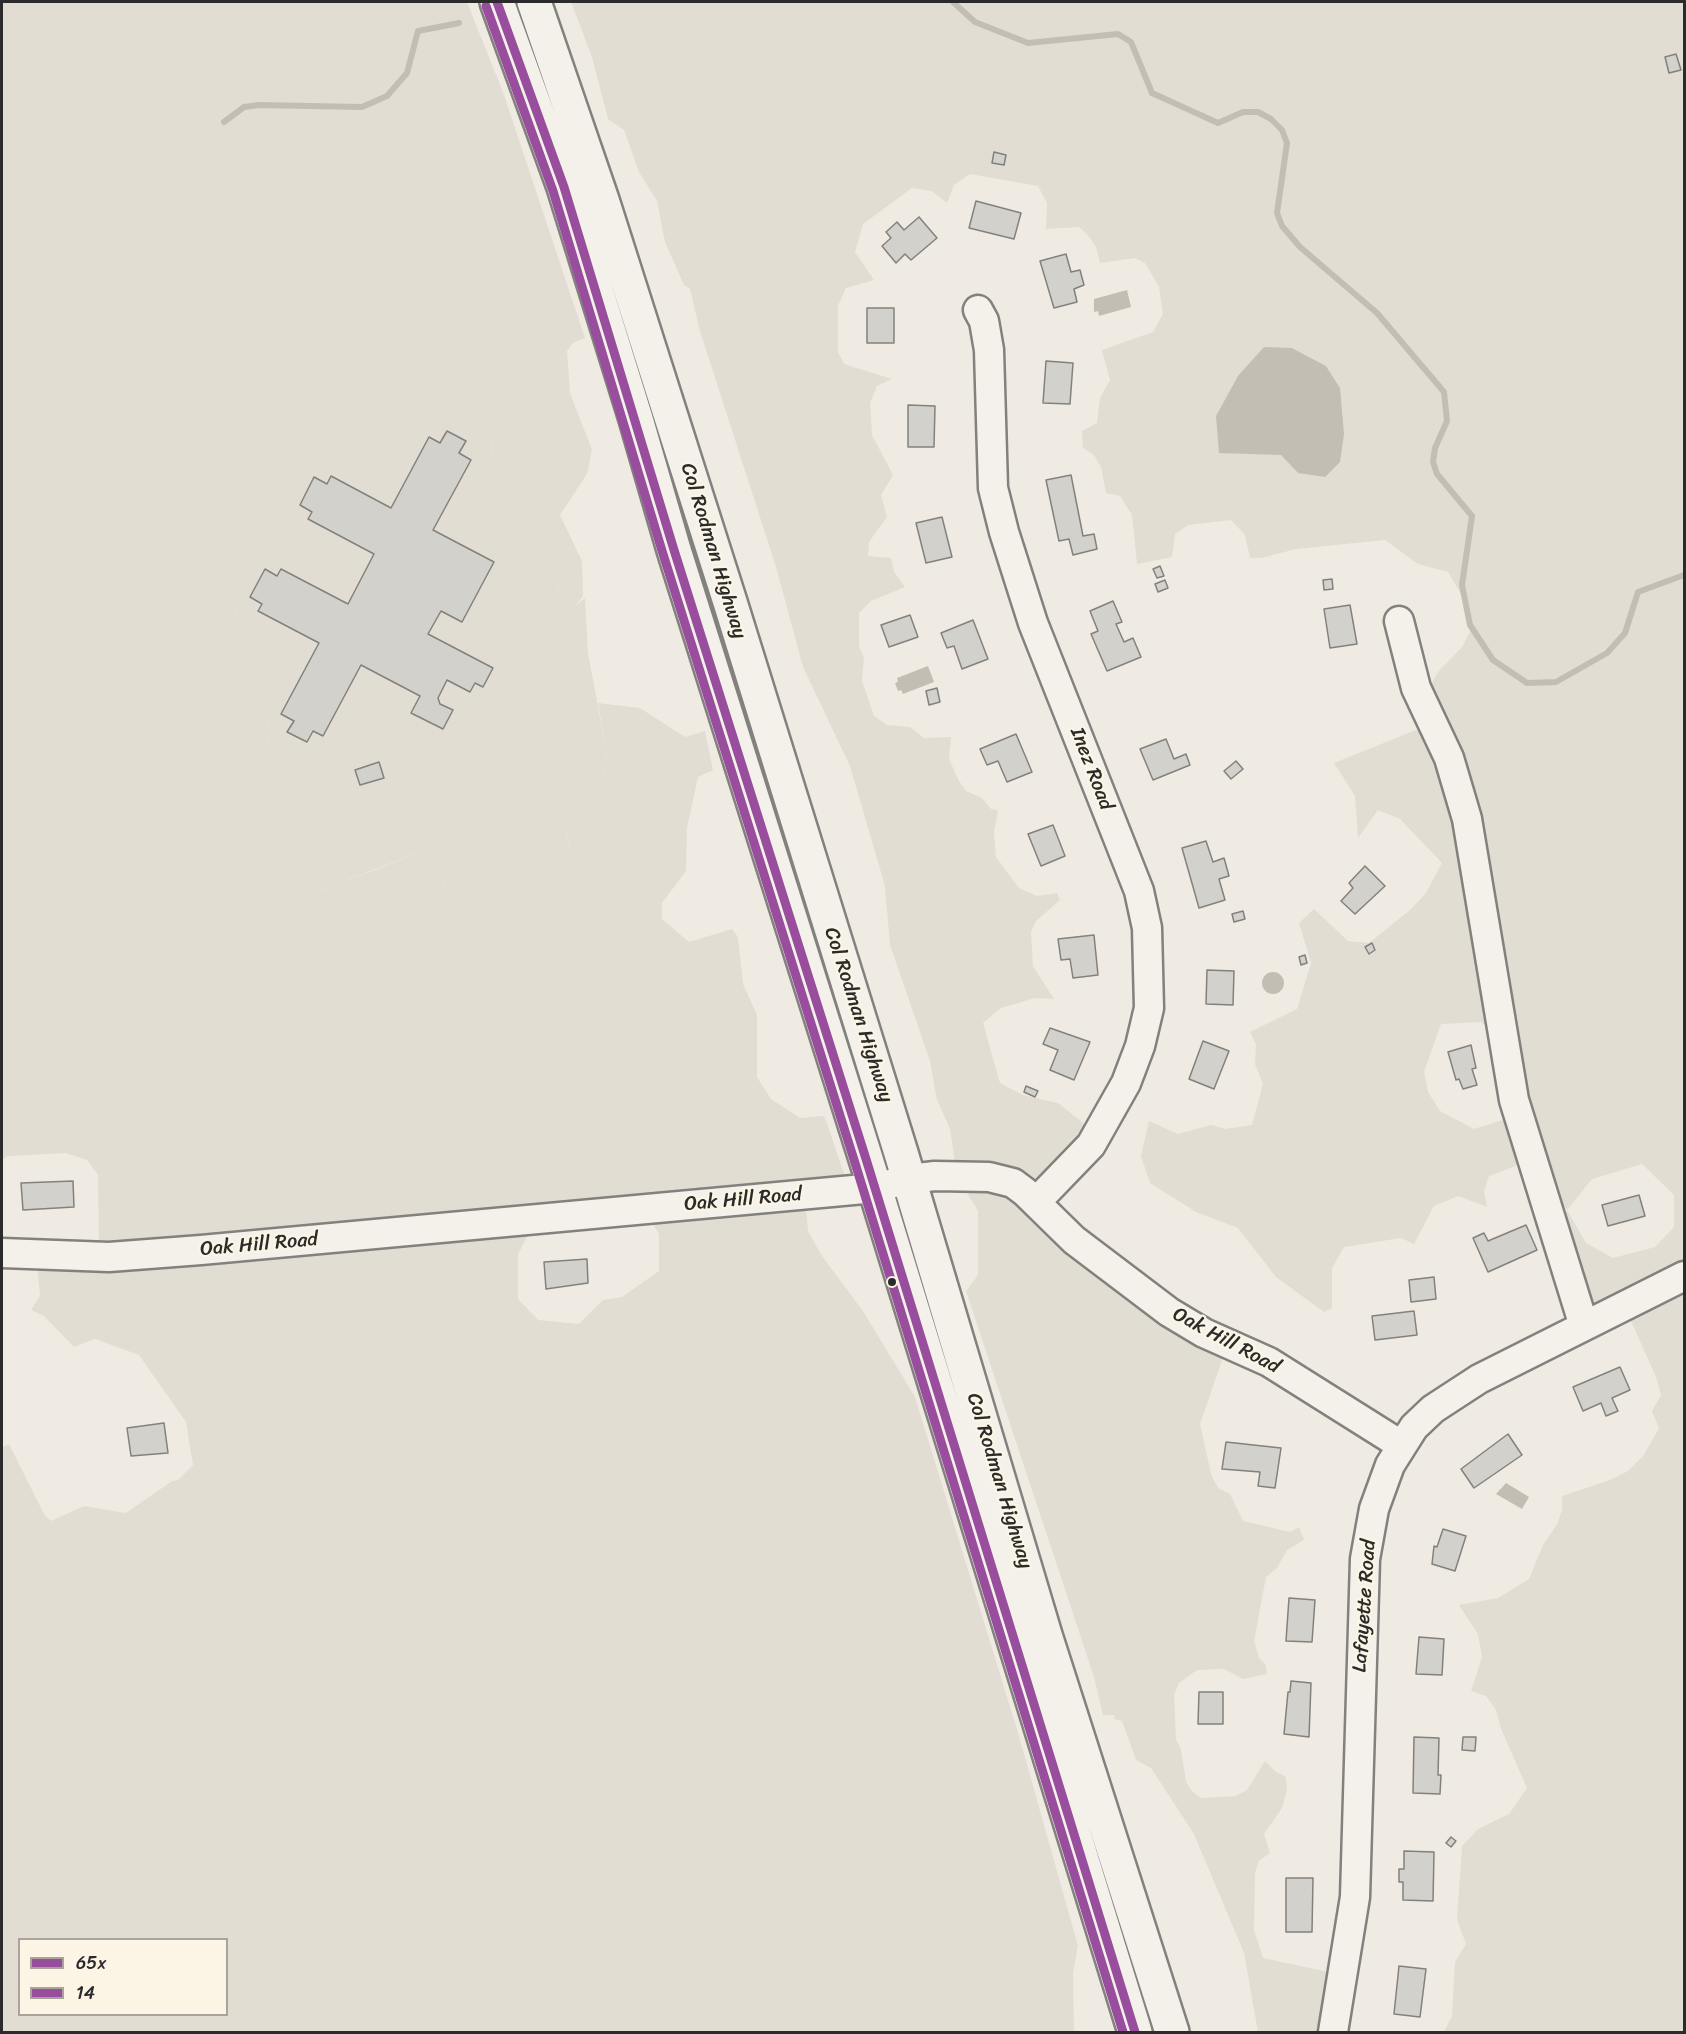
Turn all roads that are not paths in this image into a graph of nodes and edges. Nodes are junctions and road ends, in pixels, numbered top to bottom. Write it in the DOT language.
graph roads {
  1 [pos="497,2"];
  2 [pos="534,2"];
  3 [pos="978,310"];
  4 [pos="1399,621"];
  5 [pos="909,1179"];
  6 [pos="875,1188"];
  7 [pos="1036,1202"];
  8 [pos="2,1253"];
  9 [pos="1684,1276"];
  10 [pos="1584,1326"];
  11 [pos="1401,1445"];
  12 [pos="1135,2032"];
  13 [pos="1172,2032"];
  14 [pos="1333,2032"];
  1 -- 6 [label="highway, Col Rodman Highway"];
  2 -- 5 [label="highway, Col Rodman Highway"];
  3 -- 7 [label="street, Inez Road"];
  4 -- 10 [label="street"];
  5 -- 6 [label="street, Oak Hill Road"];
  5 -- 7 [label="street, Oak Hill Road"];
  5 -- 13 [label="highway, Col Rodman Highway"];
  6 -- 8 [label="street, Oak Hill Road"];
  6 -- 12 [label="highway, Col Rodman Highway"];
  7 -- 11 [label="street, Oak Hill Road"];
  9 -- 10 [label="street, Lafayette Road"];
  10 -- 11 [label="street, Lafayette Road"];
  11 -- 14 [label="street, Lafayette Road"];
}
